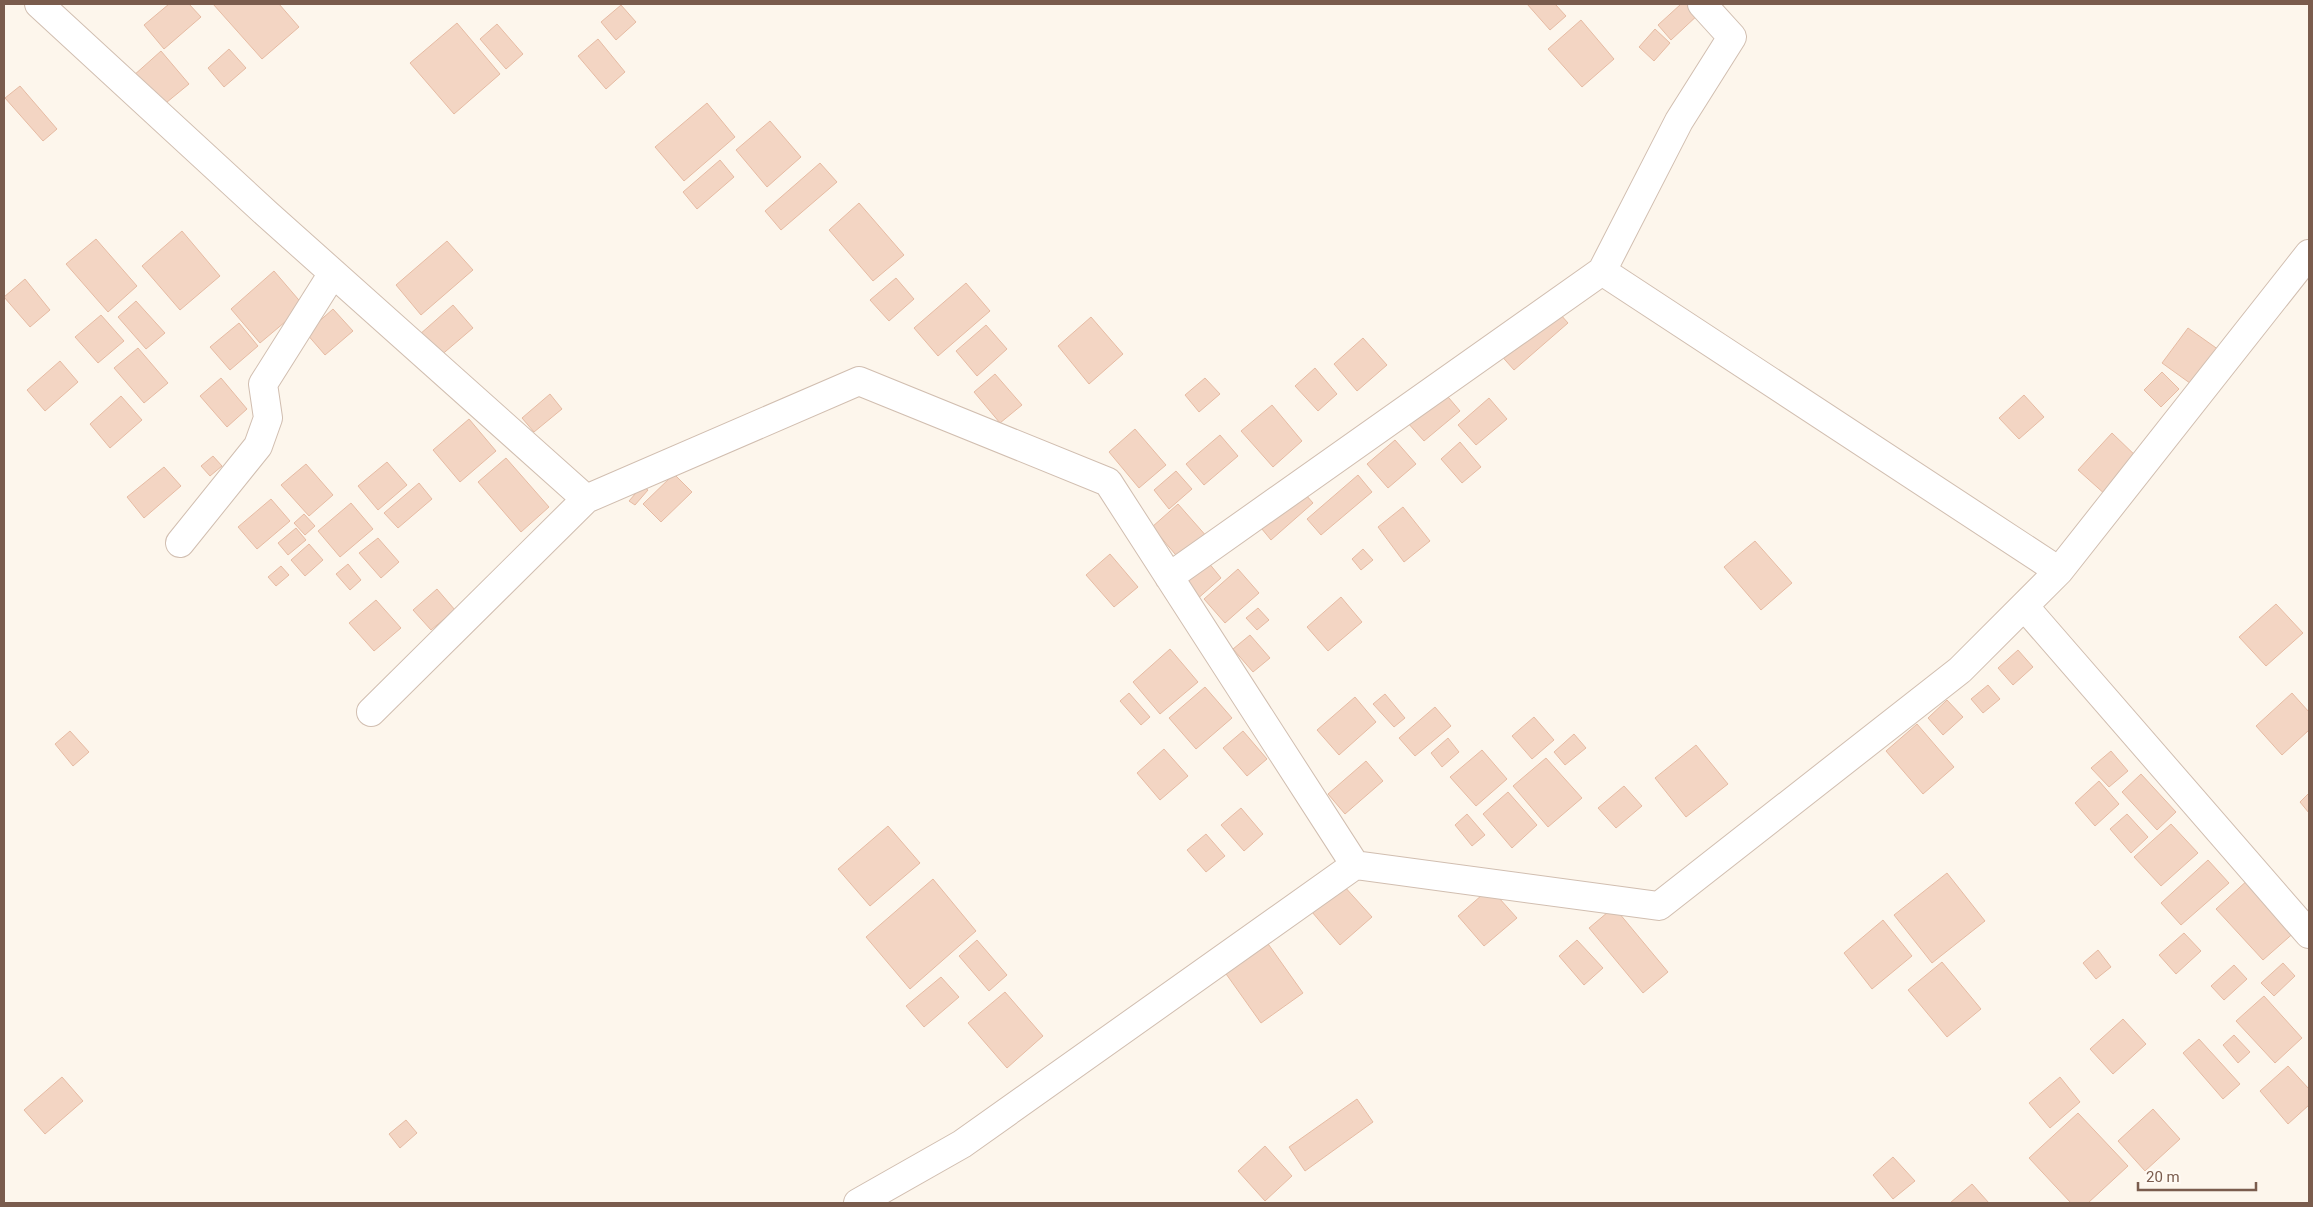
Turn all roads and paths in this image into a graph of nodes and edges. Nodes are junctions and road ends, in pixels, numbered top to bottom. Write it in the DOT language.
graph roads {
  1 [pos="40,4"];
  2 [pos="1702,4"];
  3 [pos="2309,254"];
  4 [pos="1602,271"];
  5 [pos="333,273"];
  6 [pos="586,499"];
  7 [pos="180,544"];
  8 [pos="2059,571"];
  9 [pos="1169,577"];
  10 [pos="2024,606"];
  11 [pos="371,712"];
  12 [pos="1355,865"];
  13 [pos="2309,934"];
  14 [pos="858,1203"];
  1 -- 5 [label="street"];
  2 -- 4 [label="street"];
  3 -- 8 [label="street"];
  4 -- 8 [label="street"];
  4 -- 9 [label="street"];
  5 -- 6 [label="street"];
  5 -- 7 [label="street"];
  6 -- 9 [label="street"];
  6 -- 11 [label="street"];
  8 -- 10 [label="street"];
  9 -- 12 [label="street"];
  10 -- 12 [label="street"];
  10 -- 13 [label="street"];
  12 -- 14 [label="street"];
}
